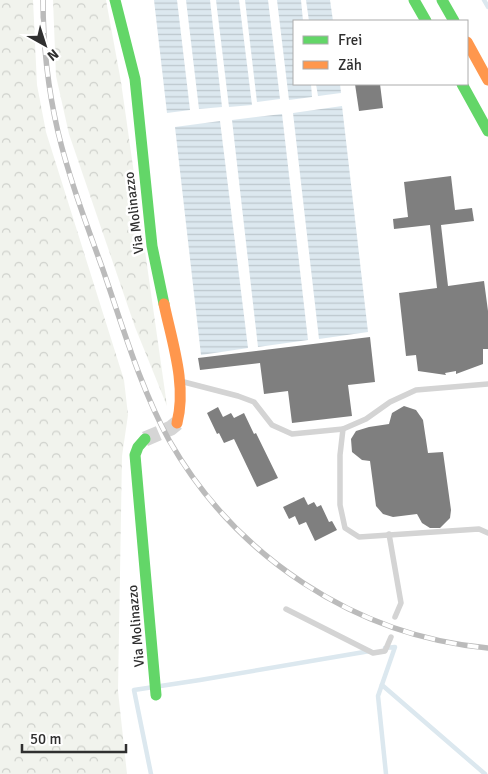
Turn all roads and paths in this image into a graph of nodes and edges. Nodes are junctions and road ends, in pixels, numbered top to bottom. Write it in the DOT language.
graph roads {
  1 [pos="115,0"];
  2 [pos="414,0"];
  3 [pos="442,0"];
  4 [pos="425,20"];
  5 [pos="453,20"];
  6 [pos="468,44"];
  7 [pos="488,80"];
  8 [pos="463,85"];
  9 [pos="488,131"];
  10 [pos="180,381"];
  11 [pos="488,384"];
  12 [pos="177,423"];
  13 [pos="343,429"];
  14 [pos="145,438"];
  15 [pos="488,533"];
  16 [pos="389,534"];
  17 [pos="286,609"];
  18 [pos="395,618"];
  19 [pos="391,637"];
  20 [pos="156,695"];
  1 -- 10 [label="main road, Via Molinazzo"];
  2 -- 4 [label="main road"];
  3 -- 5 [label="main road"];
  6 -- 7 [label="main road"];
  8 -- 9 [label="main road"];
  10 -- 12 [label="main road, Via Molinazzo"];
  10 -- 13 [label="lane"];
  11 -- 13 [label="lane"];
  13 -- 16 [label="lane"];
  14 -- 20 [label="main road, Via Molinazzo"];
  15 -- 16 [label="lane"];
  16 -- 18 [label="lane"];
  17 -- 19 [label="lane"];
}
